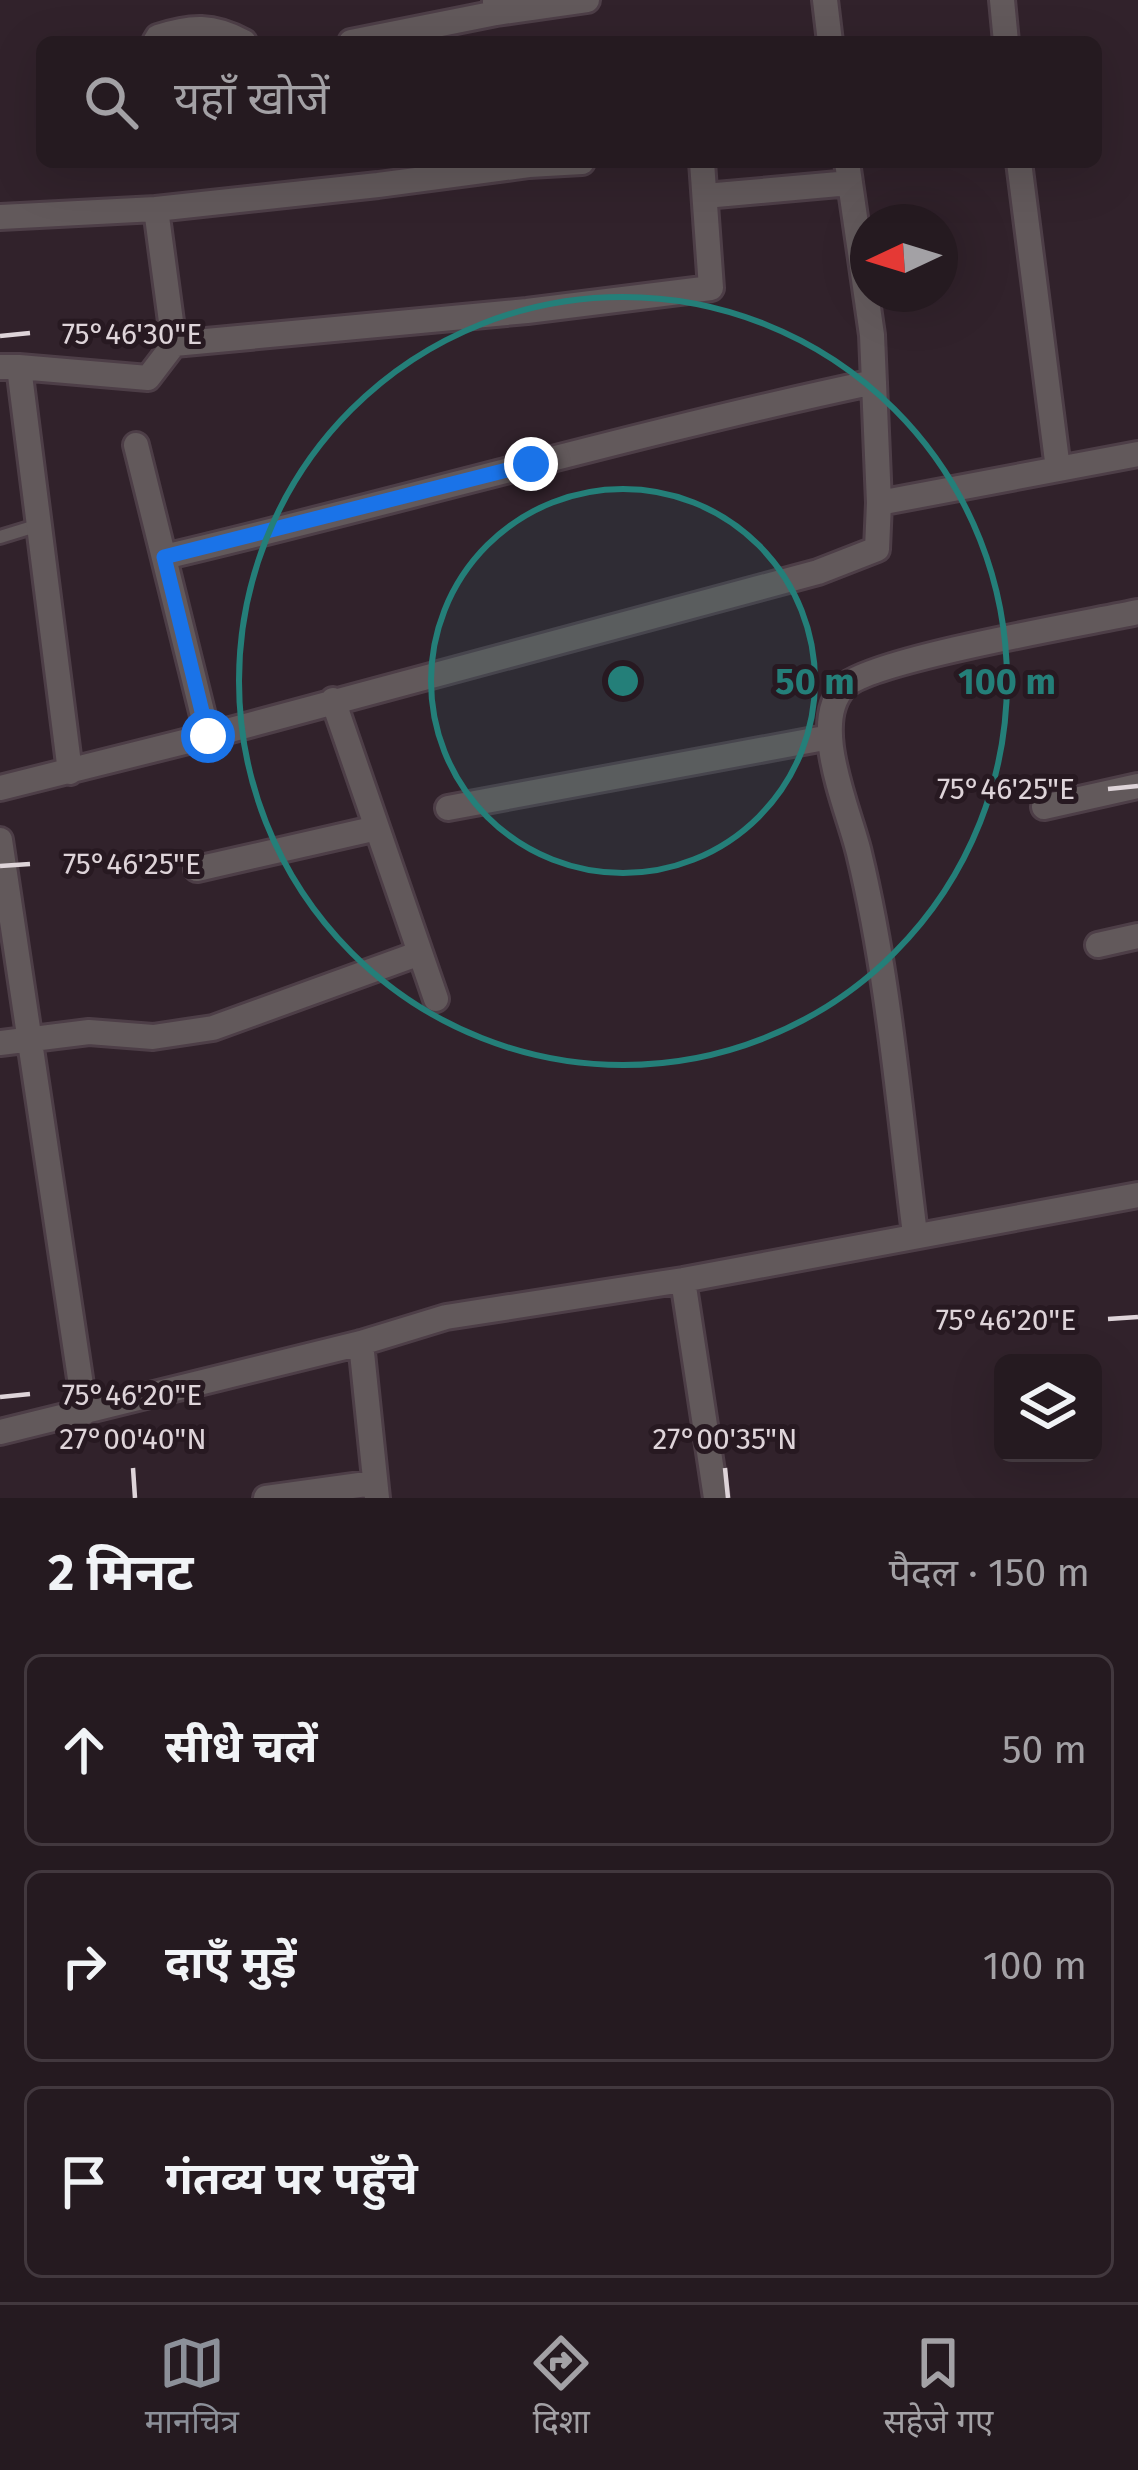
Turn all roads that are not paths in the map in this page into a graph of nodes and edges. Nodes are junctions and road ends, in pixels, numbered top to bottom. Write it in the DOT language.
graph roads {
  1 [pos="587,0"];
  2 [pos="825,0"];
  3 [pos="1002,0"];
  4 [pos="496,7"];
  5 [pos="161,36"];
  6 [pos="233,36"];
  7 [pos="376,36"];
  8 [pos="829,36"];
  9 [pos="1005,36"];
  10 [pos="500,168"];
  11 [pos="703,168"];
  12 [pos="1019,168"];
  13 [pos="849,173"];
  14 [pos="705,196"];
  15 [pos="156,208"];
  16 [pos="0,217"];
  17 [pos="175,344"];
  18 [pos="10,367"];
  19 [pos="874,382"];
  20 [pos="136,445"];
  21 [pos="1138,454"];
  22 [pos="1058,470"];
  23 [pos="879,503"];
  24 [pos="39,525"];
  25 [pos="0,537"];
  26 [pos="164,557"];
  27 [pos="1138,612"];
  28 [pos="333,700"];
  29 [pos="208,736"];
  30 [pos="830,737"];
  31 [pos="70,772"];
  32 [pos="1138,786"];
  33 [pos="0,788"];
  34 [pos="1043,807"];
  35 [pos="448,808"];
  36 [pos="377,827"];
  37 [pos="0,840"];
  38 [pos="197,869"];
  39 [pos="1138,936"];
  40 [pos="1098,945"];
  41 [pos="420,953"];
  42 [pos="436,1000"];
  43 [pos="32,1036"];
  44 [pos="0,1043"];
  45 [pos="1138,1195"];
  46 [pos="915,1234"];
  47 [pos="682,1280"];
  48 [pos="361,1343"];
  49 [pos="85,1412"];
  50 [pos="0,1432"];
  51 [pos="376,1490"];
  52 [pos="266,1498"];
  53 [pos="716,1498"];
  1 -- 4 [label="street"];
  2 -- 8 [label="street"];
  3 -- 9 [label="street"];
  4 -- 7 [label="street"];
  5 -- 6 [label="street"];
  10 -- 15 [label="street"];
  11 -- 14 [label="street"];
  12 -- 22 [label="street"];
  13 -- 14 [label="street"];
  13 -- 19 [label="street"];
  14 -- 17 [label="street"];
  15 -- 16 [label="street"];
  15 -- 17 [label="street"];
  17 -- 18 [label="street"];
  18 -- 24 [label="street"];
  19 -- 23 [label="street"];
  19 -- 26 [label="street"];
  20 -- 26 [label="street"];
  21 -- 22 [label="street"];
  22 -- 23 [label="street"];
  23 -- 28 [label="street"];
  24 -- 25 [label="lane"];
  24 -- 31 [label="street"];
  26 -- 29 [label="street"];
  27 -- 30 [label="street"];
  28 -- 29 [label="street"];
  28 -- 36 [label="street"];
  29 -- 31 [label="street"];
  30 -- 35 [label="street"];
  30 -- 46 [label="street"];
  31 -- 33 [label="street"];
  32 -- 34 [label="street"];
  36 -- 38 [label="street"];
  36 -- 41 [label="street"];
  37 -- 43 [label="street"];
  39 -- 40 [label="street"];
  41 -- 42 [label="street"];
  41 -- 43 [label="street"];
  43 -- 44 [label="street"];
  43 -- 49 [label="street"];
  45 -- 46 [label="street"];
  46 -- 47 [label="street"];
  47 -- 48 [label="street"];
  47 -- 53 [label="street"];
  48 -- 49 [label="street"];
  48 -- 51 [label="street"];
  49 -- 50 [label="street"];
  51 -- 52 [label="street"];
}
